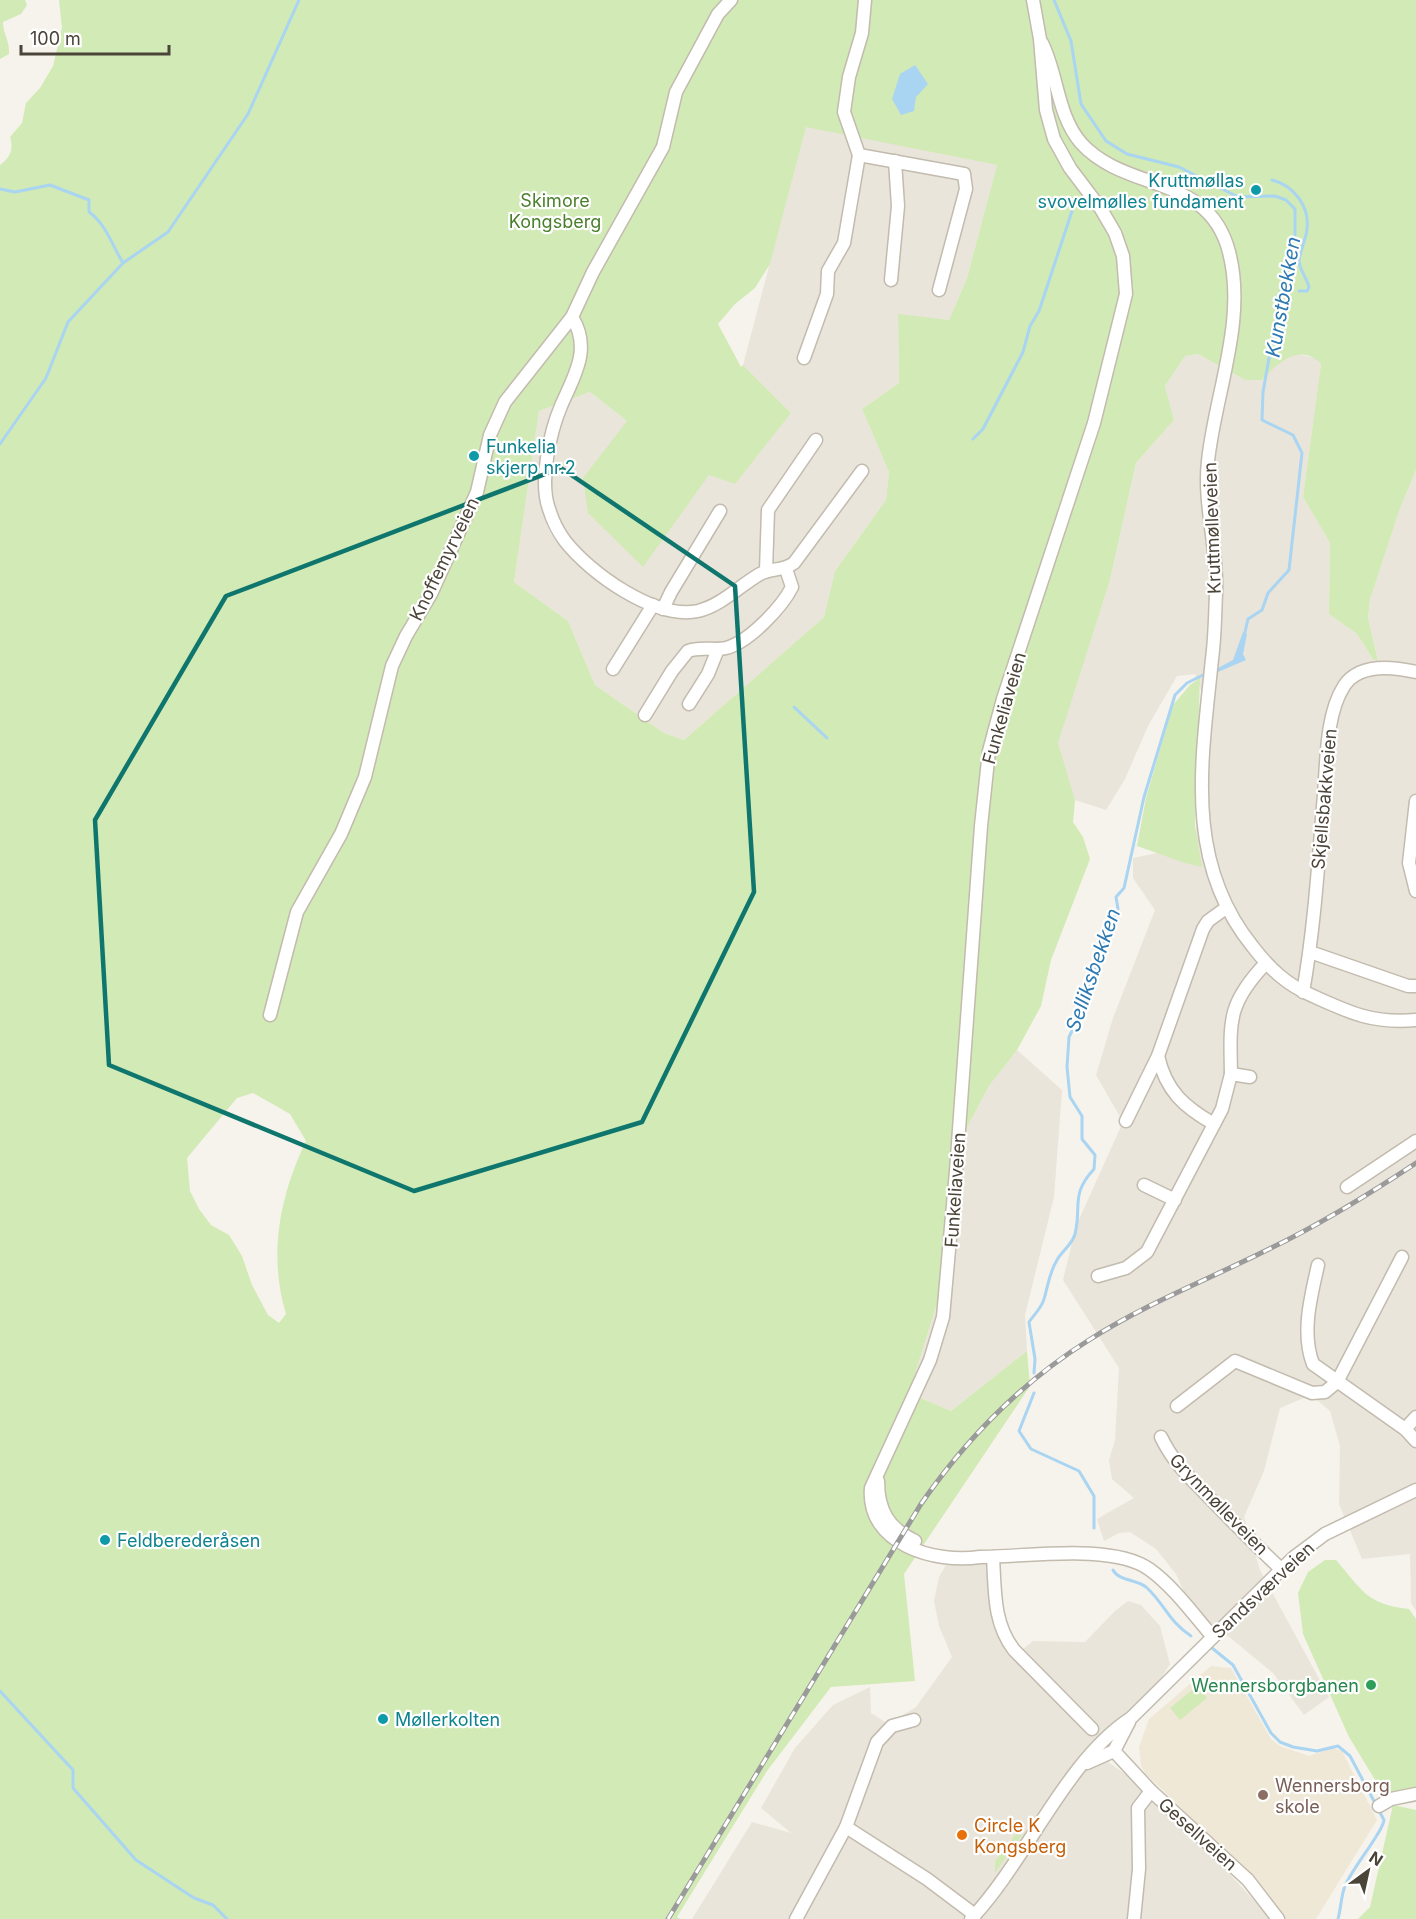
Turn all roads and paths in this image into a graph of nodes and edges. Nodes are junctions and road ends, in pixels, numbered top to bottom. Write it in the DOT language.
graph roads {
  1 [pos="731,0"];
  2 [pos="865,0"];
  3 [pos="1033,0"];
  4 [pos="1040,39"];
  5 [pos="859,154"];
  6 [pos="895,161"];
  7 [pos="891,280"];
  8 [pos="939,290"];
  9 [pos="572,317"];
  10 [pos="804,357"];
  11 [pos="816,440"];
  12 [pos="862,471"];
  13 [pos="720,511"];
  14 [pos="786,569"];
  15 [pos="766,571"];
  16 [pos="658,607"];
  17 [pos="718,649"];
  18 [pos="613,669"];
  19 [pos="1416,672"];
  20 [pos="689,704"];
  21 [pos="645,715"];
  22 [pos="1416,801"];
  23 [pos="1416,891"];
  24 [pos="1226,908"];
  25 [pos="1310,952"];
  26 [pos="1266,963"];
  27 [pos="1416,986"];
  28 [pos="1303,992"];
  29 [pos="270,1015"];
  30 [pos="1416,1020"];
  31 [pos="1158,1056"];
  32 [pos="1231,1074"];
  33 [pos="1251,1077"];
  34 [pos="1126,1121"];
  35 [pos="1215,1124"];
  36 [pos="1416,1141"];
  37 [pos="1144,1185"];
  38 [pos="1347,1187"];
  39 [pos="1175,1200"];
  40 [pos="1402,1257"];
  41 [pos="1318,1265"];
  42 [pos="1098,1276"];
  43 [pos="1337,1382"];
  44 [pos="1177,1406"];
  45 [pos="1416,1417"];
  46 [pos="1405,1429"];
  47 [pos="1161,1437"];
  48 [pos="1416,1441"];
  49 [pos="1416,1490"];
  50 [pos="993,1557"];
  51 [pos="1281,1569"];
  52 [pos="1213,1637"];
  53 [pos="914,1720"];
  54 [pos="1092,1729"];
  55 [pos="1110,1746"];
  56 [pos="1151,1791"];
  57 [pos="1416,1794"];
  58 [pos="1379,1806"];
  59 [pos="846,1827"];
  60 [pos="973,1917"];
  61 [pos="796,1919"];
  62 [pos="1134,1919"];
  63 [pos="1278,1919"];
  1 -- 9 [label="street, Knoffemyrveien"];
  2 -- 5 [label="street"];
  3 -- 4 [label="street, Funkeliaveien"];
  4 -- 24 [label="street, Kruttmølleveien"];
  4 -- 50 [label="street, Funkeliaveien"];
  5 -- 6 [label="street"];
  5 -- 10 [label="street"];
  6 -- 7 [label="street"];
  6 -- 8 [label="street"];
  9 -- 16 [label="street"];
  9 -- 29 [label="street, Knoffemyrveien"];
  11 -- 15 [label="street"];
  12 -- 14 [label="street"];
  13 -- 16 [label="street"];
  14 -- 15 [label="street"];
  14 -- 17 [label="street"];
  15 -- 16 [label="street"];
  16 -- 18 [label="street"];
  17 -- 20 [label="street"];
  17 -- 21 [label="street"];
  19 -- 25 [label="street, Skjellsbakkveien"];
  22 -- 23 [label="street"];
  24 -- 26 [label="street, Kruttmølleveien"];
  24 -- 31 [label="street"];
  25 -- 27 [label="street"];
  25 -- 28 [label="street, Skjellsbakkveien"];
  26 -- 28 [label="street, Kruttmølleveien"];
  26 -- 32 [label="street"];
  28 -- 30 [label="street, Kruttmølleveien"];
  31 -- 34 [label="street"];
  31 -- 35 [label="street"];
  32 -- 33 [label="street"];
  32 -- 35 [label="street"];
  35 -- 39 [label="street"];
  36 -- 38 [label="street"];
  37 -- 39 [label="street"];
  39 -- 42 [label="street"];
  40 -- 43 [label="street"];
  41 -- 43 [label="street"];
  43 -- 44 [label="street"];
  43 -- 46 [label="street"];
  45 -- 46 [label="street"];
  46 -- 48 [label="street"];
  47 -- 51 [label="street, Grynmølleveien"];
  49 -- 51 [label="street, Sandsværveien"];
  50 -- 52 [label="street, Funkeliaveien"];
  50 -- 54 [label="street"];
  51 -- 52 [label="street, Sandsværveien"];
  52 -- 55 [label="street, Sandsværveien"];
  53 -- 59 [label="street"];
  55 -- 56 [label="street, Gesellveien"];
  55 -- 60 [label="street, Sandsværveien"];
  56 -- 62 [label="street"];
  56 -- 63 [label="street, Gesellveien"];
  57 -- 58 [label="street"];
  59 -- 60 [label="street"];
  59 -- 61 [label="street"];
}
